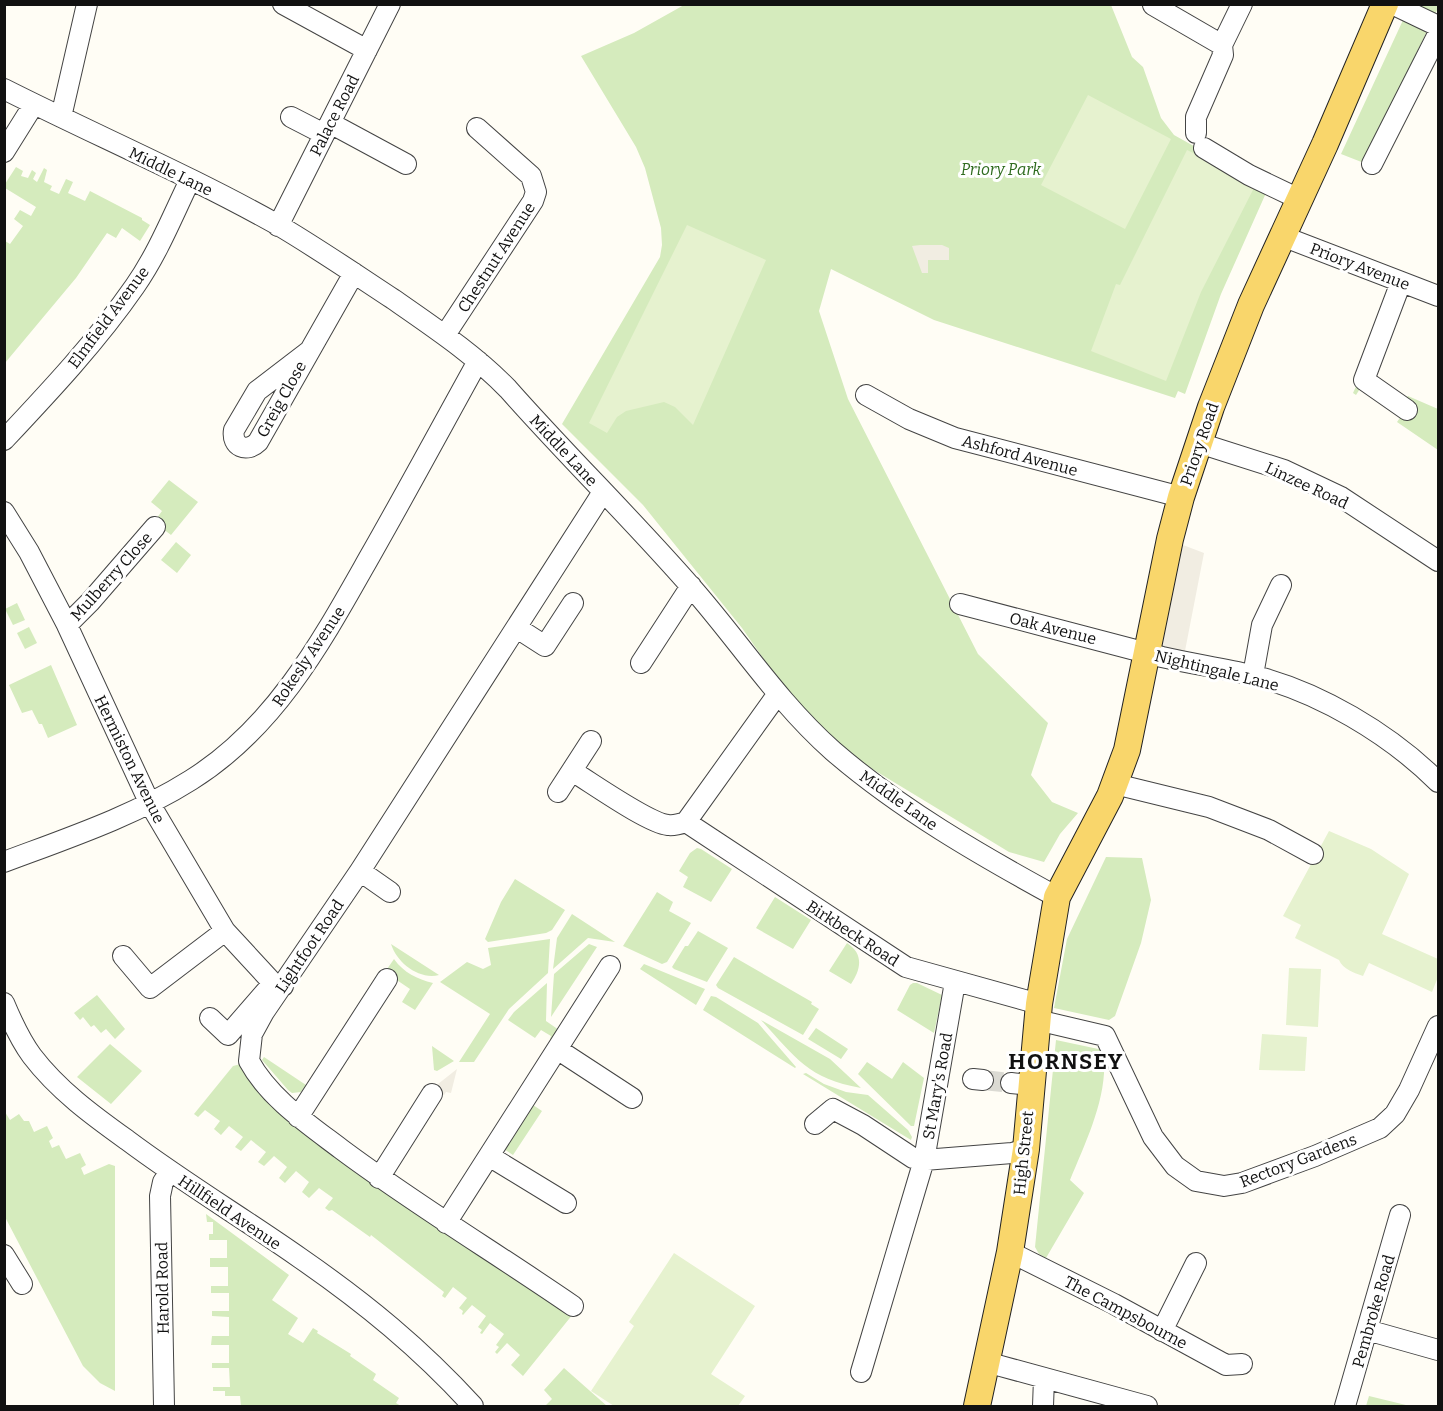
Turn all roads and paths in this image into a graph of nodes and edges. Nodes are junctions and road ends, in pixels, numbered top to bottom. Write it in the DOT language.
graph roads {
  1 [pos="87,4"];
  2 [pos="283,4"];
  3 [pos="390,4"];
  4 [pos="1242,4"];
  5 [pos="1385,4"];
  6 [pos="1392,4"];
  7 [pos="1153,5"];
  8 [pos="1438,26"];
  9 [pos="1438,34"];
  10 [pos="1222,45"];
  11 [pos="367,50"];
  12 [pos="4,89"];
  13 [pos="34,104"];
  14 [pos="61,117"];
  15 [pos="291,117"];
  16 [pos="327,128"];
  17 [pos="477,128"];
  18 [pos="4,152"];
  19 [pos="406,164"];
  20 [pos="1372,165"];
  21 [pos="190,180"];
  22 [pos="1299,199"];
  23 [pos="278,226"];
  24 [pos="1282,236"];
  25 [pos="354,273"];
  26 [pos="1401,282"];
  27 [pos="1438,296"];
  28 [pos="445,335"];
  29 [pos="308,352"];
  30 [pos="478,361"];
  31 [pos="866,395"];
  32 [pos="1407,410"];
  33 [pos="4,440"];
  34 [pos="1199,443"];
  35 [pos="603,492"];
  36 [pos="1181,497"];
  37 [pos="4,512"];
  38 [pos="155,527"];
  39 [pos="1438,561"];
  40 [pos="1281,585"];
  41 [pos="691,586"];
  42 [pos="573,603"];
  43 [pos="960,604"];
  44 [pos="67,625"];
  45 [pos="517,628"];
  46 [pos="1147,652"];
  47 [pos="641,663"];
  48 [pos="1253,675"];
  49 [pos="777,694"];
  50 [pos="591,741"];
  51 [pos="572,771"];
  52 [pos="1438,782"];
  53 [pos="1115,784"];
  54 [pos="558,792"];
  55 [pos="150,804"];
  56 [pos="686,822"];
  57 [pos="1313,854"];
  58 [pos="4,862"];
  59 [pos="360,871"];
  60 [pos="390,892"];
  61 [pos="1057,897"];
  62 [pos="225,931"];
  63 [pos="123,956"];
  64 [pos="610,966"];
  65 [pos="387,979"];
  66 [pos="956,982"];
  67 [pos="278,985"];
  68 [pos="4,1003"];
  69 [pos="1038,1012"];
  70 [pos="210,1018"];
  71 [pos="1438,1026"];
  72 [pos="557,1049"];
  73 [pos="432,1094"];
  74 [pos="632,1098"];
  75 [pos="298,1117"];
  76 [pos="815,1124"];
  77 [pos="1026,1149"];
  78 [pos="489,1156"];
  79 [pos="924,1160"];
  80 [pos="170,1172"];
  81 [pos="379,1178"];
  82 [pos="566,1203"];
  83 [pos="1400,1215"];
  84 [pos="446,1223"];
  85 [pos="1010,1252"];
  86 [pos="4,1255"];
  87 [pos="1196,1263"];
  88 [pos="22,1284"];
  89 [pos="573,1306"];
  90 [pos="1367,1330"];
  91 [pos="1162,1331"];
  92 [pos="1438,1350"];
  93 [pos="986,1362"];
  94 [pos="1242,1364"];
  95 [pos="861,1372"];
  96 [pos="1044,1378"];
  97 [pos="164,1407"];
  98 [pos="473,1407"];
  99 [pos="977,1407"];
  100 [pos="1043,1407"];
  101 [pos="1147,1407"];
  102 [pos="1345,1407"];
  1 -- 14 [label="street"];
  2 -- 11 [label="street"];
  3 -- 11 [label="street, Palace Road"];
  4 -- 10 [label="street"];
  5 -- 22 [label="main road, Priory Road"];
  6 -- 8 [label="street"];
  7 -- 10 [label="street"];
  9 -- 20 [label="street"];
  10 -- 22 [label="street"];
  11 -- 16 [label="street, Palace Road"];
  12 -- 13 [label="street, Middle Lane"];
  13 -- 14 [label="street, Middle Lane"];
  13 -- 18 [label="street"];
  14 -- 21 [label="street, Middle Lane"];
  15 -- 16 [label="street"];
  16 -- 19 [label="street"];
  16 -- 23 [label="street, Palace Road"];
  17 -- 28 [label="street, Chestnut Avenue"];
  21 -- 23 [label="street, Middle Lane"];
  21 -- 33 [label="street, Elmfield Avenue"];
  22 -- 24 [label="main road, Priory Road"];
  23 -- 25 [label="street, Middle Lane"];
  24 -- 26 [label="street, Priory Avenue"];
  24 -- 34 [label="main road, Priory Road"];
  25 -- 28 [label="street, Middle Lane"];
  25 -- 29 [label="street, Greig Close"];
  26 -- 27 [label="street, Priory Avenue"];
  26 -- 32 [label="street"];
  28 -- 30 [label="street, Middle Lane"];
  29 -- 29 [label="street, Greig Close"];
  30 -- 35 [label="street, Middle Lane"];
  30 -- 55 [label="street, Rokesly Avenue"];
  31 -- 36 [label="street, Ashford Avenue"];
  34 -- 36 [label="main road, Priory Road"];
  34 -- 39 [label="street, Linzee Road"];
  35 -- 41 [label="street, Middle Lane"];
  35 -- 45 [label="street, Lightfoot Road"];
  36 -- 46 [label="main road, Priory Road"];
  37 -- 44 [label="street, Hermiston Avenue"];
  38 -- 44 [label="street, Mulberry Close"];
  40 -- 48 [label="street"];
  41 -- 47 [label="street"];
  41 -- 49 [label="street, Middle Lane"];
  42 -- 45 [label="street"];
  43 -- 46 [label="street, Oak Avenue"];
  44 -- 55 [label="street, Hermiston Avenue"];
  45 -- 59 [label="street, Lightfoot Road"];
  46 -- 48 [label="street, Nightingale Lane"];
  46 -- 53 [label="main road, Priory Road"];
  48 -- 52 [label="street, Nightingale Lane"];
  49 -- 56 [label="street"];
  49 -- 61 [label="street, Middle Lane"];
  50 -- 51 [label="street"];
  51 -- 54 [label="street"];
  51 -- 56 [label="street"];
  53 -- 57 [label="street"];
  53 -- 61 [label="main road, Priory Road"];
  55 -- 58 [label="street, Rokesly Avenue"];
  55 -- 62 [label="street, Hermiston Avenue"];
  56 -- 66 [label="street, Birkbeck Road"];
  59 -- 60 [label="street"];
  59 -- 67 [label="street, Lightfoot Road"];
  61 -- 69 [label="main road, High Street"];
  62 -- 63 [label="street"];
  62 -- 67 [label="street, Hermiston Avenue"];
  64 -- 72 [label="street"];
  65 -- 75 [label="street"];
  66 -- 69 [label="street, Birkbeck Road"];
  66 -- 79 [label="street, St Mary's Road"];
  67 -- 70 [label="street"];
  67 -- 75 [label="street, Lightfoot Road"];
  68 -- 80 [label="street, Hillfield Avenue"];
  69 -- 71 [label="street, Rectory Gardens"];
  69 -- 77 [label="main road, High Street"];
  72 -- 74 [label="street"];
  72 -- 78 [label="street"];
  73 -- 81 [label="street"];
  75 -- 81 [label="street, Lightfoot Road"];
  76 -- 79 [label="street"];
  77 -- 79 [label="street, St Mary's Road"];
  77 -- 85 [label="main road, High Street"];
  78 -- 82 [label="street"];
  78 -- 84 [label="street"];
  79 -- 95 [label="street"];
  80 -- 97 [label="street, Harold Road"];
  80 -- 98 [label="street, Hillfield Avenue"];
  81 -- 84 [label="street, Lightfoot Road"];
  83 -- 90 [label="street, Pembroke Road"];
  84 -- 89 [label="street, Lightfoot Road"];
  85 -- 91 [label="street, The Campsbourne"];
  85 -- 93 [label="main road, High Street"];
  86 -- 88 [label="street"];
  87 -- 91 [label="street"];
  90 -- 92 [label="street"];
  90 -- 102 [label="street, Pembroke Road"];
  91 -- 94 [label="street, The Campsbourne"];
  93 -- 96 [label="street"];
  93 -- 99 [label="main road, High Street"];
  96 -- 100 [label="street"];
  96 -- 101 [label="street"];
}
